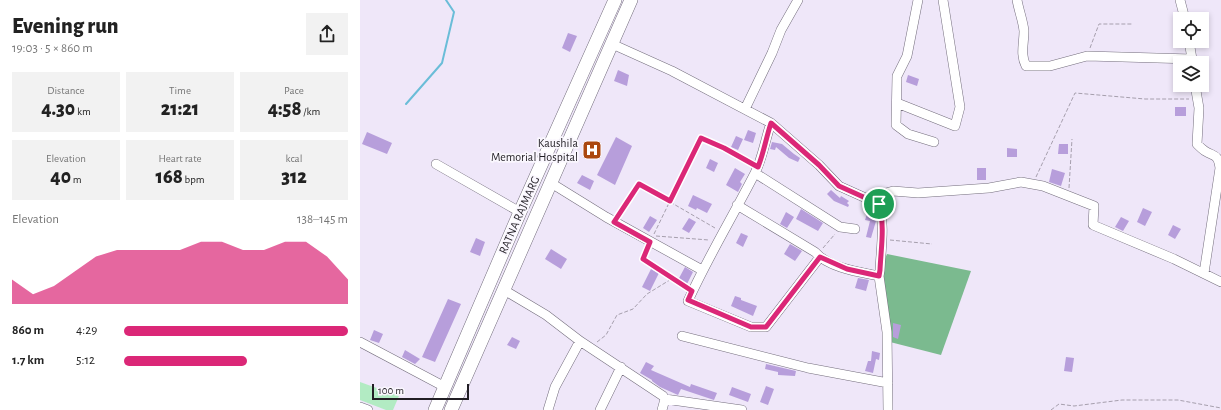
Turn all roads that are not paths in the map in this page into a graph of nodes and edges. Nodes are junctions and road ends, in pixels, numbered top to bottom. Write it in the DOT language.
graph roads {
  1 [pos="615,0"];
  2 [pos="631,0"];
  3 [pos="798,0"];
  4 [pos="918,0"];
  5 [pos="943,0"];
  6 [pos="1017,0"];
  7 [pos="1180,0"];
  8 [pos="1183,12"];
  9 [pos="612,44"];
  10 [pos="1173,60"];
  11 [pos="1196,92"];
  12 [pos="896,103"];
  13 [pos="745,109"];
  14 [pos="771,123"];
  15 [pos="934,142"];
  16 [pos="436,164"];
  17 [pos="756,170"];
  18 [pos="551,183"];
  19 [pos="879,204"];
  20 [pos="737,205"];
  21 [pos="520,212"];
  22 [pos="855,229"];
  23 [pos="818,256"];
  24 [pos="702,270"];
  25 [pos="1204,273"];
  26 [pos="879,276"];
  27 [pos="1221,282"];
  28 [pos="504,290"];
  29 [pos="682,336"];
  30 [pos="580,341"];
  31 [pos="360,342"];
  32 [pos="621,368"];
  33 [pos="888,383"];
  34 [pos="445,387"];
  35 [pos="665,399"];
  36 [pos="360,407"];
  37 [pos="368,410"];
  38 [pos="435,410"];
  39 [pos="451,410"];
  40 [pos="548,410"];
  41 [pos="600,410"];
  42 [pos="662,410"];
  43 [pos="742,410"];
  44 [pos="888,410"];
  1 -- 21 [label="highway, RATNA RAJMARG"];
  2 -- 9 [label="highway, RATNA RAJMARG"];
  3 -- 13 [label="street"];
  4 -- 12 [label="street"];
  5 -- 12 [label="street"];
  6 -- 10 [label="street"];
  7 -- 8 [label="street"];
  9 -- 13 [label="street"];
  9 -- 18 [label="highway, RATNA RAJMARG"];
  11 -- 25 [label="street"];
  12 -- 15 [label="street"];
  13 -- 14 [label="street"];
  14 -- 17 [label="street"];
  14 -- 19 [label="street"];
  16 -- 21 [label="street"];
  17 -- 20 [label="street"];
  17 -- 22 [label="street"];
  18 -- 24 [label="street"];
  18 -- 28 [label="highway, RATNA RAJMARG"];
  19 -- 25 [label="street"];
  19 -- 26 [label="street"];
  20 -- 23 [label="street"];
  20 -- 24 [label="street"];
  21 -- 34 [label="highway, RATNA RAJMARG"];
  23 -- 24 [label="street"];
  23 -- 26 [label="street"];
  25 -- 27 [label="street"];
  26 -- 33 [label="street"];
  28 -- 30 [label="street"];
  28 -- 39 [label="highway, RATNA RAJMARG"];
  29 -- 33 [label="street"];
  30 -- 32 [label="street"];
  30 -- 40 [label="street"];
  31 -- 34 [label="street"];
  32 -- 35 [label="street"];
  32 -- 41 [label="street"];
  33 -- 44 [label="street"];
  34 -- 38 [label="highway, RATNA RAJMARG"];
  35 -- 42 [label="street"];
  35 -- 43 [label="street"];
  36 -- 37 [label="street"];
}
